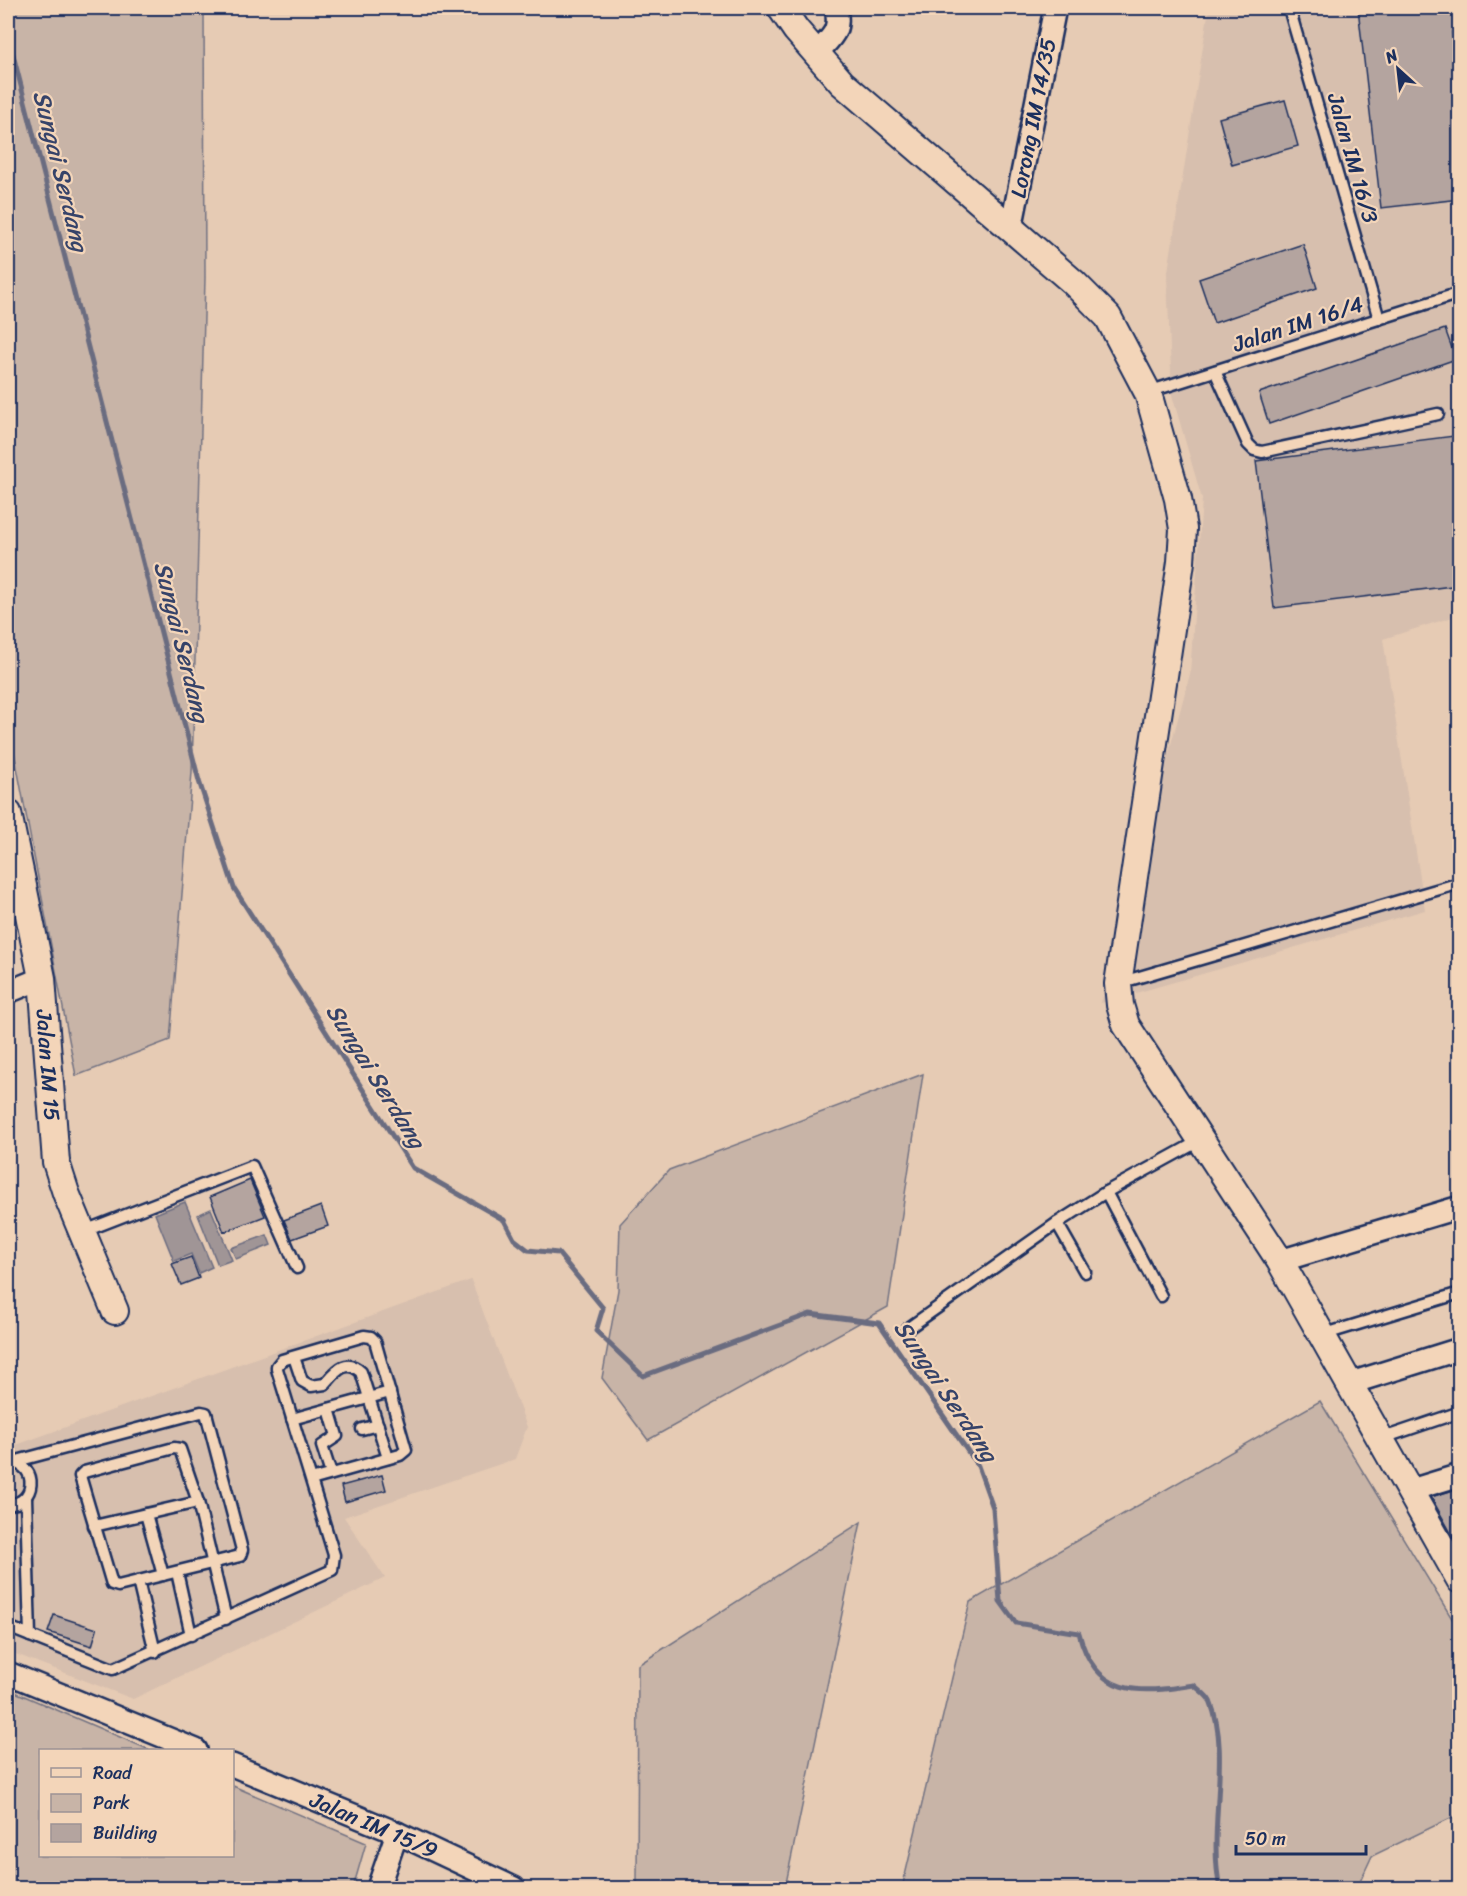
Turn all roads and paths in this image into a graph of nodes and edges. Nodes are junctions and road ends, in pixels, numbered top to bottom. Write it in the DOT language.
graph roads {
  1 [pos="781,8"];
  2 [pos="836,8"];
  3 [pos="1055,8"];
  4 [pos="1289,8"];
  5 [pos="816,54"];
  6 [pos="1011,229"];
  7 [pos="1460,293"];
  8 [pos="1379,319"];
  9 [pos="1215,371"];
  10 [pos="1148,393"];
  11 [pos="1438,414"];
  12 [pos="8,813"];
  13 [pos="1460,883"];
  14 [pos="42,978"];
  15 [pos="1118,984"];
  16 [pos="8,992"];
  17 [pos="1202,1139"];
  18 [pos="1106,1192"];
  19 [pos="1460,1207"];
  20 [pos="1057,1223"];
  21 [pos="81,1232"];
  22 [pos="1280,1261"];
  23 [pos="297,1268"];
  24 [pos="1085,1272"];
  25 [pos="1460,1293"];
  26 [pos="1161,1296"];
  27 [pos="115,1311"];
  28 [pos="907,1329"];
  29 [pos="1322,1335"];
  30 [pos="1460,1349"];
  31 [pos="294,1357"];
  32 [pos="1348,1384"];
  33 [pos="390,1392"];
  34 [pos="370,1397"];
  35 [pos="329,1409"];
  36 [pos="1460,1412"];
  37 [pos="292,1419"];
  38 [pos="378,1425"];
  39 [pos="362,1429"];
  40 [pos="1380,1439"];
  41 [pos="388,1458"];
  42 [pos="10,1462"];
  43 [pos="331,1474"];
  44 [pos="1460,1475"];
  45 [pos="311,1480"];
  46 [pos="1408,1491"];
  47 [pos="26,1498"];
  48 [pos="198,1502"];
  49 [pos="8,1504"];
  50 [pos="146,1514"];
  51 [pos="94,1526"];
  52 [pos="214,1563"];
  53 [pos="177,1572"];
  54 [pos="163,1575"];
  55 [pos="1460,1580"];
  56 [pos="138,1581"];
  57 [pos="226,1619"];
  58 [pos="8,1627"];
  59 [pos="191,1635"];
  60 [pos="30,1636"];
  61 [pos="155,1652"];
  62 [pos="8,1673"];
  63 [pos="194,1749"];
  64 [pos="234,1766"];
  65 [pos="397,1833"];
  66 [pos="378,1888"];
  67 [pos="514,1888"];
  1 -- 5 [label="street"];
  2 -- 5 [label="street"];
  3 -- 6 [label="street, Lorong IM 14/35"];
  4 -- 8 [label="lane, Jalan IM 16/3"];
  5 -- 6 [label="street"];
  6 -- 10 [label="street"];
  7 -- 8 [label="lane, Jalan IM 16/4"];
  8 -- 9 [label="lane, Jalan IM 16/4"];
  9 -- 10 [label="lane, Jalan IM 16/4"];
  9 -- 11 [label="lane"];
  10 -- 15 [label="street"];
  12 -- 14 [label="street, Jalan IM 15"];
  13 -- 15 [label="lane"];
  14 -- 16 [label="street"];
  14 -- 21 [label="street, Jalan IM 15"];
  15 -- 17 [label="street"];
  17 -- 18 [label="lane"];
  17 -- 22 [label="street"];
  18 -- 20 [label="lane"];
  18 -- 26 [label="lane"];
  19 -- 22 [label="street"];
  20 -- 24 [label="lane"];
  20 -- 28 [label="lane"];
  21 -- 23 [label="lane"];
  21 -- 27 [label="street, Jalan IM 15"];
  22 -- 29 [label="street"];
  25 -- 29 [label="lane"];
  29 -- 32 [label="street"];
  30 -- 32 [label="street"];
  31 -- 33 [label="lane"];
  31 -- 34 [label="lane"];
  31 -- 37 [label="lane"];
  32 -- 40 [label="street"];
  33 -- 34 [label="lane"];
  33 -- 41 [label="lane"];
  34 -- 35 [label="lane"];
  34 -- 38 [label="lane"];
  35 -- 37 [label="lane"];
  35 -- 43 [label="lane"];
  36 -- 40 [label="lane"];
  37 -- 45 [label="lane"];
  38 -- 39 [label="lane"];
  38 -- 41 [label="lane"];
  40 -- 46 [label="street"];
  41 -- 43 [label="lane"];
  42 -- 47 [label="lane"];
  42 -- 52 [label="lane"];
  43 -- 45 [label="lane"];
  44 -- 46 [label="street"];
  45 -- 57 [label="lane"];
  46 -- 55 [label="street"];
  47 -- 49 [label="lane"];
  47 -- 60 [label="lane"];
  48 -- 50 [label="lane"];
  48 -- 51 [label="lane"];
  48 -- 52 [label="lane"];
  50 -- 51 [label="lane"];
  50 -- 54 [label="lane"];
  51 -- 56 [label="lane"];
  52 -- 53 [label="lane"];
  52 -- 57 [label="lane"];
  53 -- 54 [label="lane"];
  53 -- 59 [label="lane"];
  54 -- 56 [label="lane"];
  56 -- 61 [label="lane"];
  57 -- 59 [label="lane"];
  58 -- 60 [label="lane"];
  59 -- 61 [label="lane"];
  60 -- 61 [label="lane"];
  62 -- 63 [label="street"];
  64 -- 65 [label="street, Jalan IM 15/9"];
  65 -- 66 [label="street"];
  65 -- 67 [label="street, Jalan IM 15/9"];
}
